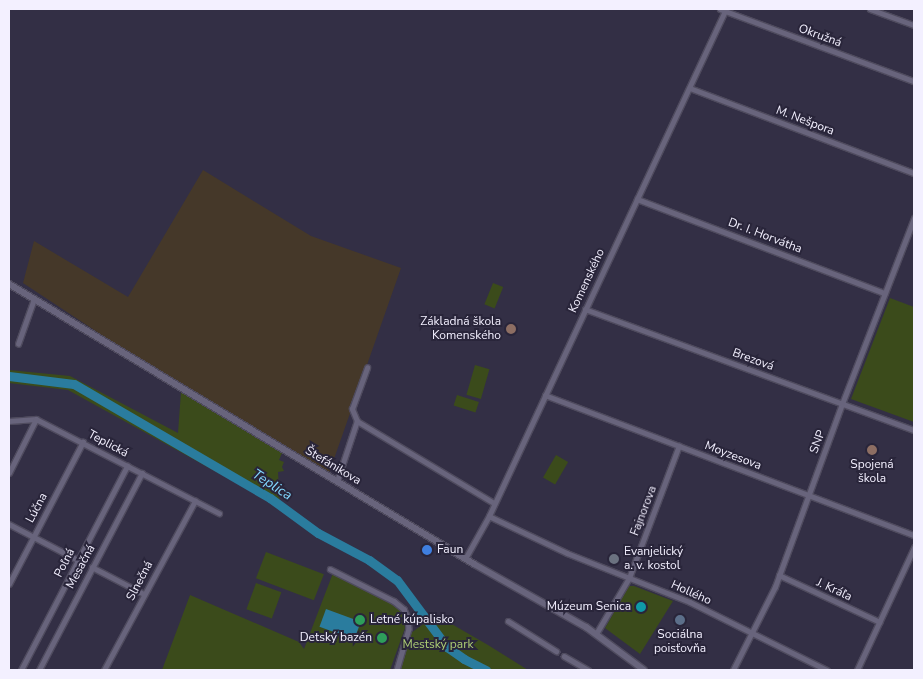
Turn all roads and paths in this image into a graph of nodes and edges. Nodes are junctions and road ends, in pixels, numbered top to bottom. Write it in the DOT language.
graph roads {
  1 [pos="720,9"];
  2 [pos="870,9"];
  3 [pos="726,11"];
  4 [pos="914,25"];
  5 [pos="914,81"];
  6 [pos="690,88"];
  7 [pos="914,172"];
  8 [pos="637,199"];
  9 [pos="914,218"];
  10 [pos="9,284"];
  11 [pos="886,292"];
  12 [pos="34,299"];
  13 [pos="586,309"];
  14 [pos="18,344"];
  15 [pos="367,368"];
  16 [pos="544,396"];
  17 [pos="842,404"];
  18 [pos="36,419"];
  19 [pos="9,421"];
  20 [pos="358,421"];
  21 [pos="914,430"];
  22 [pos="83,442"];
  23 [pos="679,446"];
  24 [pos="127,466"];
  25 [pos="9,473"];
  26 [pos="142,473"];
  27 [pos="336,481"];
  28 [pos="809,495"];
  29 [pos="195,501"];
  30 [pos="494,503"];
  31 [pos="219,513"];
  32 [pos="489,516"];
  33 [pos="9,524"];
  34 [pos="914,535"];
  35 [pos="33,536"];
  36 [pos="914,548"];
  37 [pos="465,559"];
  38 [pos="78,560"];
  39 [pos="92,567"];
  40 [pos="330,569"];
  41 [pos="780,575"];
  42 [pos="629,578"];
  43 [pos="9,584"];
  44 [pos="144,594"];
  45 [pos="508,621"];
  46 [pos="880,622"];
  47 [pos="596,634"];
  48 [pos="753,635"];
  49 [pos="556,651"];
  50 [pos="564,656"];
  51 [pos="21,670"];
  52 [pos="39,670"];
  53 [pos="104,670"];
  54 [pos="397,670"];
  55 [pos="588,670"];
  56 [pos="644,670"];
  57 [pos="733,670"];
  58 [pos="827,670"];
  59 [pos="857,670"];
  1 -- 3 [label="street, Okružná"];
  2 -- 4 [label="street"];
  3 -- 5 [label="street, Okružná"];
  3 -- 6 [label="street, Komenského"];
  6 -- 7 [label="street, M. Nešpora"];
  6 -- 8 [label="street, Komenského"];
  8 -- 11 [label="street, Dr. I. Horvátha"];
  8 -- 13 [label="street, Komenského"];
  9 -- 11 [label="street, SNP"];
  10 -- 12 [label="street, Štefánikova"];
  11 -- 17 [label="street, SNP"];
  12 -- 14 [label="street"];
  12 -- 27 [label="street, Štefánikova"];
  13 -- 16 [label="street, Komenského"];
  13 -- 17 [label="street, Brezová"];
  15 -- 20 [label="street"];
  16 -- 23 [label="street, Moyzesova"];
  16 -- 30 [label="street, Komenského"];
  17 -- 21 [label="street, Brezová"];
  17 -- 28 [label="street, SNP"];
  18 -- 19 [label="street"];
  18 -- 22 [label="street, Teplická"];
  18 -- 25 [label="street"];
  20 -- 27 [label="street"];
  20 -- 30 [label="street"];
  22 -- 24 [label="street, Teplická"];
  22 -- 35 [label="street, Lúčna"];
  23 -- 28 [label="street, Moyzesova"];
  23 -- 42 [label="street, Fajnorova"];
  24 -- 26 [label="street, Teplická"];
  24 -- 38 [label="street, Poľná"];
  26 -- 29 [label="street, Teplická"];
  26 -- 39 [label="street, Mesačná"];
  27 -- 37 [label="street, Štefánikova"];
  28 -- 34 [label="street, Moyzesova"];
  28 -- 41 [label="street, SNP"];
  29 -- 31 [label="street, Teplická"];
  29 -- 44 [label="street, Slnečná"];
  30 -- 32 [label="street, Komenského"];
  32 -- 37 [label="street, Komenského"];
  32 -- 42 [label="street, Hollého"];
  33 -- 35 [label="street"];
  35 -- 38 [label="street"];
  35 -- 43 [label="street, Lúčna"];
  36 -- 46 [label="street"];
  37 -- 47 [label="street, Štefánikova"];
  38 -- 51 [label="street, Poľná"];
  39 -- 44 [label="street"];
  39 -- 52 [label="street, Mesačná"];
  40 -- 54 [label="street"];
  41 -- 46 [label="street, J. Kráľa"];
  41 -- 48 [label="street, SNP"];
  42 -- 47 [label="street, Fajnorova"];
  42 -- 48 [label="street, Hollého"];
  44 -- 53 [label="street, Slnečná"];
  45 -- 49 [label="street"];
  46 -- 59 [label="street"];
  47 -- 56 [label="street, Štefánikova"];
  48 -- 57 [label="street, SNP"];
  48 -- 58 [label="street, Hollého"];
  50 -- 55 [label="street"];
}
